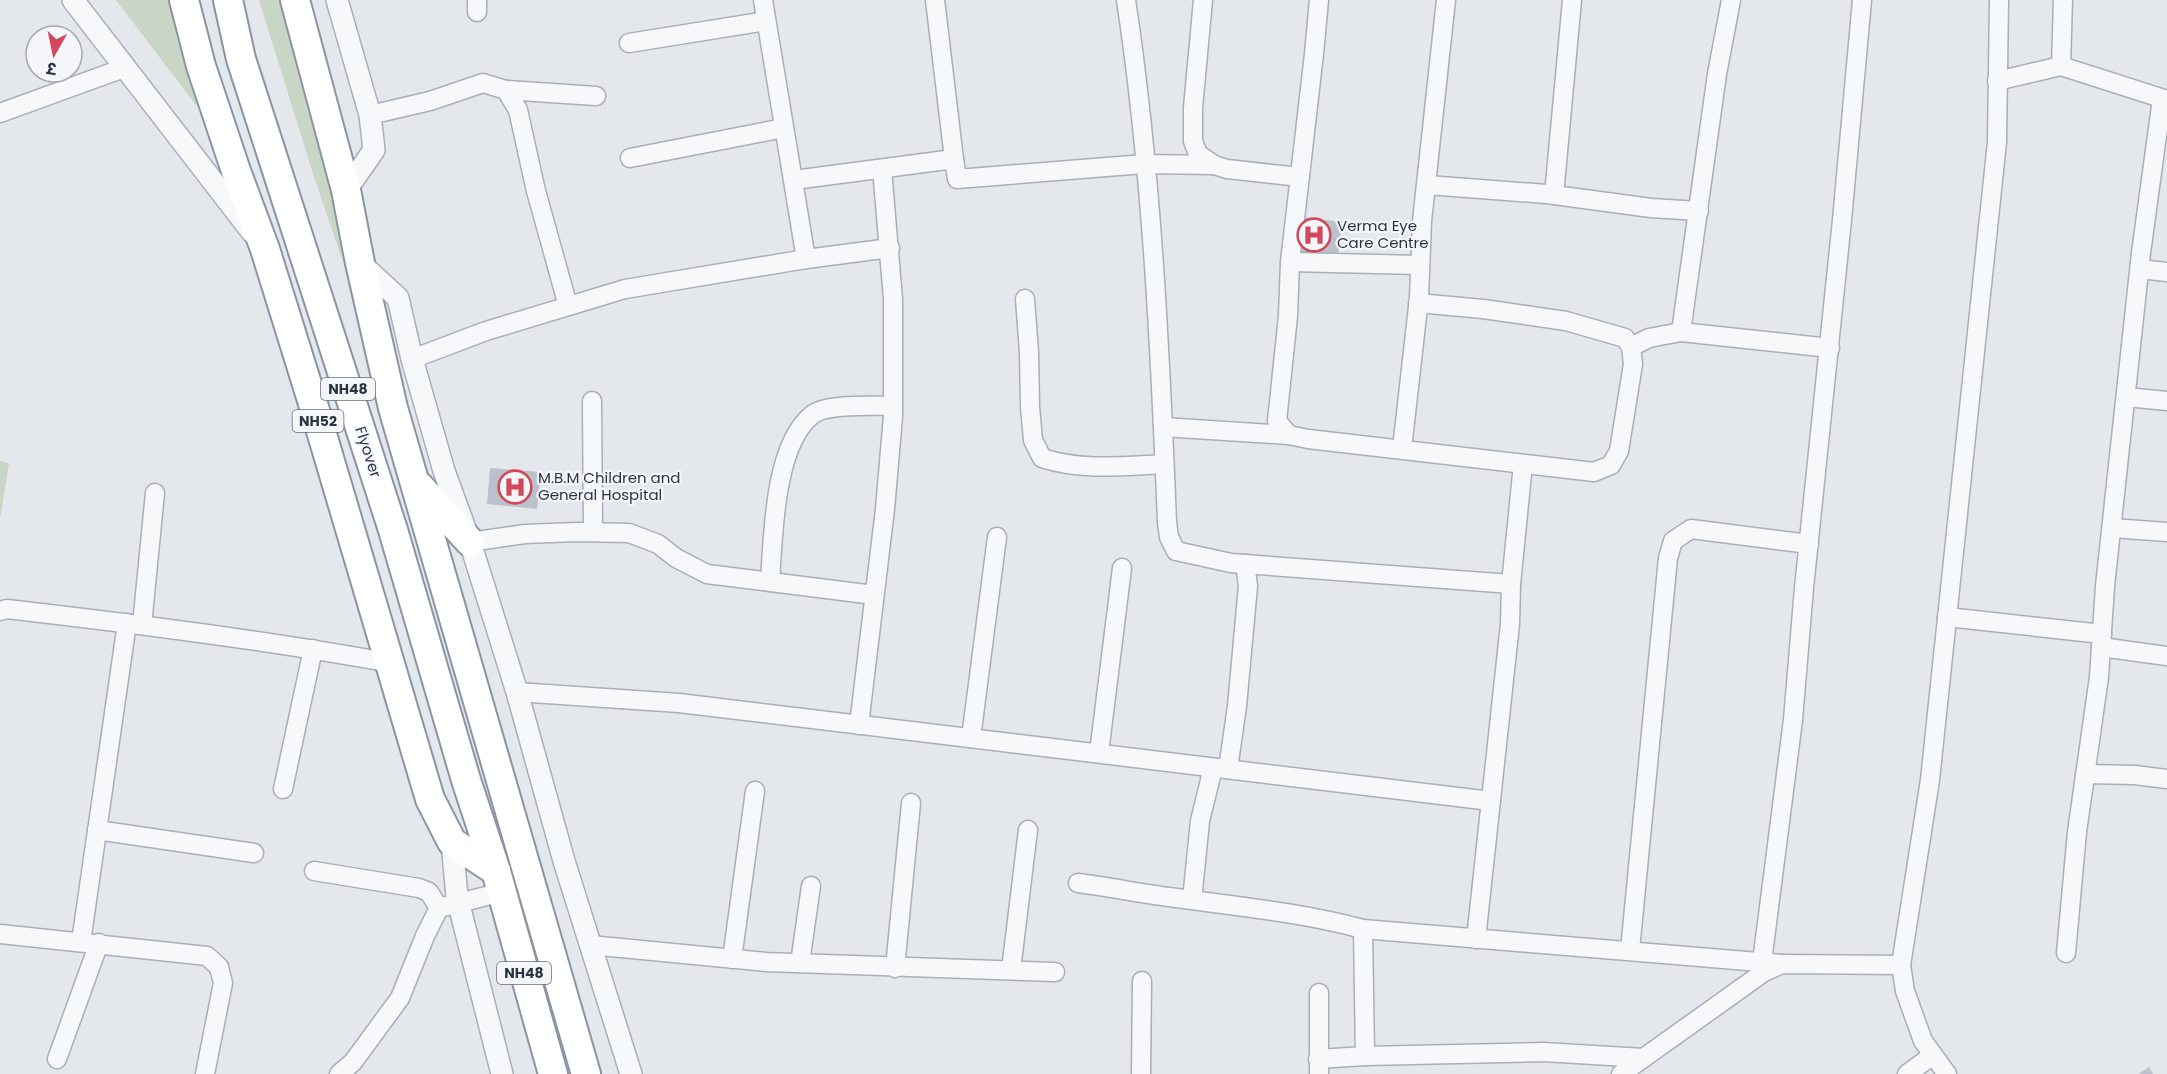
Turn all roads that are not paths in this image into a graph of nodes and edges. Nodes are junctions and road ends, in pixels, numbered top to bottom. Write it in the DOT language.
graph roads {
  1 [pos="73,0"];
  2 [pos="183,0"];
  3 [pos="228,0"];
  4 [pos="295,0"];
  5 [pos="338,0"];
  6 [pos="763,0"];
  7 [pos="935,0"];
  8 [pos="1126,0"];
  9 [pos="1203,0"];
  10 [pos="1319,0"];
  11 [pos="1446,0"];
  12 [pos="1731,0"];
  13 [pos="1862,0"];
  14 [pos="1999,0"];
  15 [pos="2063,0"];
  16 [pos="1576,1"];
  17 [pos="766,21"];
  18 [pos="629,43"];
  19 [pos="2061,66"];
  20 [pos="124,68"];
  21 [pos="1997,81"];
  22 [pos="506,90"];
  23 [pos="596,96"];
  24 [pos="2165,100"];
  25 [pos="0,113"];
  26 [pos="370,115"];
  27 [pos="784,128"];
  28 [pos="630,158"];
  29 [pos="954,159"];
  30 [pos="1144,164"];
  31 [pos="1214,165"];
  32 [pos="882,169"];
  33 [pos="1300,177"];
  34 [pos="794,180"];
  35 [pos="1427,185"];
  36 [pos="346,190"];
  37 [pos="1554,195"];
  38 [pos="1698,211"];
  39 [pos="890,248"];
  40 [pos="265,249"];
  41 [pos="806,259"];
  42 [pos="1290,262"];
  43 [pos="360,263"];
  44 [pos="1419,265"];
  45 [pos="2140,269"];
  46 [pos="2167,272"];
  47 [pos="1025,299"];
  48 [pos="1418,303"];
  49 [pos="568,306"];
  50 [pos="1681,332"];
  51 [pos="1631,347"];
  52 [pos="1830,348"];
  53 [pos="412,358"];
  54 [pos="2127,397"];
  55 [pos="592,401"];
  56 [pos="2167,401"];
  57 [pos="893,406"];
  58 [pos="1163,427"];
  59 [pos="1289,435"];
  60 [pos="1402,449"];
  61 [pos="1164,464"];
  62 [pos="1523,464"];
  63 [pos="413,480"];
  64 [pos="155,493"];
  65 [pos="2112,528"];
  66 [pos="593,532"];
  67 [pos="2167,532"];
  68 [pos="997,537"];
  69 [pos="470,542"];
  70 [pos="1809,543"];
  71 [pos="1245,564"];
  72 [pos="1122,568"];
  73 [pos="770,582"];
  74 [pos="1511,584"];
  75 [pos="874,595"];
  76 [pos="0,611"];
  77 [pos="1947,617"];
  78 [pos="135,624"];
  79 [pos="2102,641"];
  80 [pos="313,649"];
  81 [pos="2167,656"];
  82 [pos="391,663"];
  83 [pos="517,692"];
  84 [pos="860,725"];
  85 [pos="971,738"];
  86 [pos="1099,753"];
  87 [pos="1220,768"];
  88 [pos="2085,774"];
  89 [pos="2167,779"];
  90 [pos="283,789"];
  91 [pos="755,791"];
  92 [pos="1491,801"];
  93 [pos="911,803"];
  94 [pos="97,830"];
  95 [pos="1028,830"];
  96 [pos="452,842"];
  97 [pos="254,854"];
  98 [pos="314,871"];
  99 [pos="499,881"];
  100 [pos="1078,883"];
  101 [pos="811,886"];
  102 [pos="1192,900"];
  103 [pos="449,906"];
  104 [pos="1363,929"];
  105 [pos="0,934"];
  106 [pos="1476,939"];
  107 [pos="90,943"];
  108 [pos="590,945"];
  109 [pos="1630,950"];
  110 [pos="2066,953"];
  111 [pos="732,959"];
  112 [pos="1762,962"];
  113 [pos="800,963"];
  114 [pos="1782,964"];
  115 [pos="1902,965"];
  116 [pos="895,968"];
  117 [pos="1011,970"];
  118 [pos="1055,972"];
  119 [pos="1142,981"];
  120 [pos="1319,993"];
  121 [pos="1933,1055"];
  122 [pos="1365,1056"];
  123 [pos="1644,1058"];
  124 [pos="57,1059"];
  125 [pos="1318,1067"];
  126 [pos="205,1074"];
  127 [pos="339,1074"];
  128 [pos="502,1074"];
  129 [pos="553,1074"];
  130 [pos="586,1074"];
  131 [pos="632,1074"];
  132 [pos="1140,1074"];
  133 [pos="1621,1074"];
  134 [pos="1906,1074"];
  135 [pos="1947,1074"];
  1 -- 20 [label="street"];
  2 -- 40 [label="highway, NH52"];
  3 -- 99 [label="highway, Flyover / NH48"];
  4 -- 36 [label="highway, NH48"];
  5 -- 26 [label="street"];
  6 -- 17 [label="street"];
  7 -- 29 [label="street"];
  8 -- 30 [label="street"];
  9 -- 31 [label="street"];
  10 -- 33 [label="street"];
  11 -- 35 [label="street"];
  12 -- 38 [label="street"];
  13 -- 52 [label="street"];
  14 -- 21 [label="street"];
  15 -- 19 [label="street"];
  16 -- 37 [label="street"];
  17 -- 18 [label="street"];
  17 -- 27 [label="street"];
  19 -- 21 [label="street"];
  19 -- 24 [label="street"];
  20 -- 25 [label="street"];
  20 -- 40 [label="street"];
  21 -- 77 [label="street"];
  22 -- 23 [label="street"];
  22 -- 26 [label="street"];
  22 -- 49 [label="street"];
  24 -- 45 [label="street"];
  26 -- 36 [label="street"];
  27 -- 28 [label="street"];
  27 -- 34 [label="street"];
  29 -- 30 [label="street"];
  29 -- 32 [label="street"];
  30 -- 31 [label="street"];
  30 -- 58 [label="street"];
  31 -- 33 [label="street"];
  32 -- 34 [label="street"];
  32 -- 39 [label="street"];
  33 -- 42 [label="street"];
  34 -- 41 [label="street"];
  35 -- 37 [label="street"];
  35 -- 44 [label="street"];
  36 -- 43 [label="highway, NH48"];
  37 -- 38 [label="street"];
  38 -- 50 [label="street"];
  39 -- 41 [label="street"];
  39 -- 57 [label="street"];
  40 -- 82 [label="highway, NH52"];
  41 -- 49 [label="street"];
  42 -- 44 [label="street"];
  42 -- 59 [label="street"];
  43 -- 53 [label="street"];
  43 -- 63 [label="highway, NH48"];
  44 -- 48 [label="street"];
  45 -- 46 [label="street"];
  45 -- 54 [label="street"];
  47 -- 61 [label="street"];
  48 -- 51 [label="street"];
  48 -- 60 [label="street"];
  49 -- 53 [label="street"];
  50 -- 51 [label="street"];
  50 -- 52 [label="street"];
  51 -- 62 [label="street"];
  52 -- 70 [label="street"];
  53 -- 69 [label="street"];
  54 -- 56 [label="street"];
  54 -- 65 [label="street"];
  55 -- 66 [label="street"];
  57 -- 73 [label="street"];
  57 -- 75 [label="street"];
  58 -- 59 [label="street"];
  58 -- 61 [label="street"];
  59 -- 60 [label="street"];
  60 -- 62 [label="street"];
  61 -- 71 [label="street"];
  62 -- 74 [label="street"];
  63 -- 69 [label="highway"];
  63 -- 130 [label="highway, NH48"];
  64 -- 78 [label="street"];
  65 -- 67 [label="street"];
  65 -- 79 [label="street"];
  66 -- 69 [label="street"];
  66 -- 73 [label="street"];
  68 -- 85 [label="street"];
  69 -- 83 [label="street"];
  70 -- 109 [label="street"];
  70 -- 112 [label="street"];
  71 -- 74 [label="street"];
  71 -- 87 [label="street"];
  72 -- 86 [label="street"];
  73 -- 75 [label="street"];
  74 -- 92 [label="street"];
  75 -- 84 [label="street"];
  76 -- 78 [label="street"];
  77 -- 79 [label="street"];
  77 -- 115 [label="street"];
  78 -- 80 [label="street"];
  78 -- 94 [label="street"];
  79 -- 81 [label="street"];
  79 -- 88 [label="street"];
  80 -- 82 [label="street"];
  80 -- 90 [label="street"];
  82 -- 96 [label="highway, NH52"];
  83 -- 84 [label="street"];
  83 -- 108 [label="street"];
  84 -- 85 [label="street"];
  85 -- 86 [label="street"];
  86 -- 87 [label="street"];
  87 -- 92 [label="street"];
  87 -- 102 [label="street"];
  88 -- 89 [label="street"];
  88 -- 110 [label="street"];
  91 -- 111 [label="street"];
  92 -- 106 [label="street"];
  93 -- 116 [label="street"];
  94 -- 97 [label="street"];
  94 -- 107 [label="street"];
  95 -- 117 [label="street"];
  96 -- 99 [label="highway, NH52"];
  96 -- 103 [label="street"];
  98 -- 103 [label="street"];
  99 -- 103 [label="street"];
  99 -- 129 [label="highway, NH48"];
  100 -- 102 [label="street"];
  101 -- 113 [label="street"];
  102 -- 104 [label="street"];
  103 -- 127 [label="street"];
  103 -- 128 [label="street"];
  104 -- 106 [label="street"];
  104 -- 122 [label="street"];
  105 -- 107 [label="street"];
  106 -- 109 [label="street"];
  107 -- 124 [label="street"];
  107 -- 126 [label="street"];
  108 -- 111 [label="street"];
  108 -- 131 [label="street"];
  109 -- 112 [label="street"];
  111 -- 113 [label="street"];
  112 -- 114 [label="street"];
  113 -- 116 [label="street"];
  114 -- 115 [label="street"];
  114 -- 123 [label="street"];
  115 -- 121 [label="street"];
  116 -- 117 [label="street"];
  117 -- 118 [label="street"];
  119 -- 132 [label="street"];
  120 -- 125 [label="street"];
  121 -- 134 [label="street"];
  121 -- 135 [label="street"];
  122 -- 123 [label="street"];
  122 -- 125 [label="street"];
  123 -- 133 [label="street"];
}
